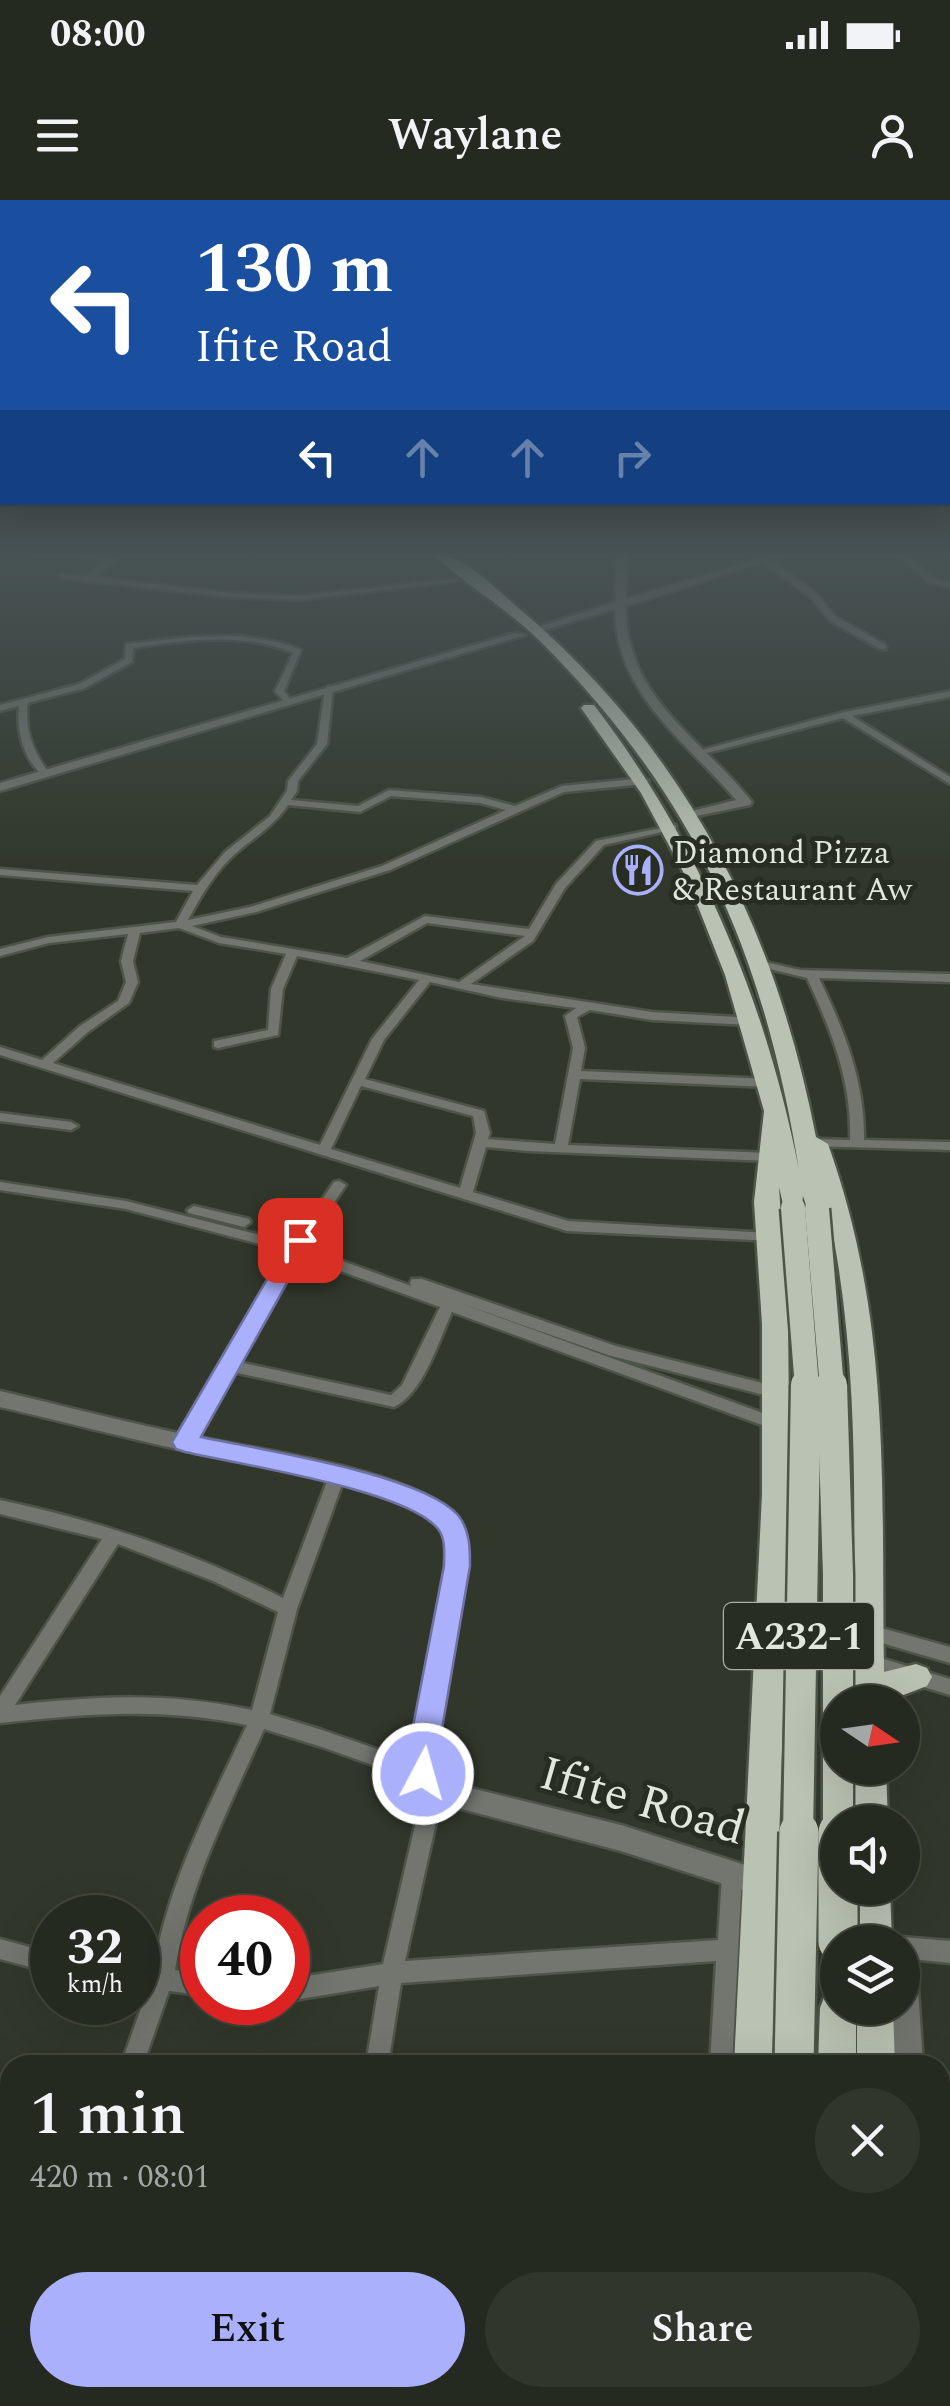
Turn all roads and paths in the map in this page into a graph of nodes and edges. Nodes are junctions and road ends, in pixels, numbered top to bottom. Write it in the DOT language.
graph roads {
  1 [pos="127,658"];
  2 [pos="288,658"];
  3 [pos="437,658"];
  4 [pos="548,658"];
  5 [pos="554,658"];
  6 [pos="628,658"];
  7 [pos="329,689"];
  8 [pos="950,694"];
  9 [pos="282,703"];
  10 [pos="14,706"];
  11 [pos="844,715"];
  12 [pos="700,752"];
  13 [pos="45,774"];
  14 [pos="950,781"];
  15 [pos="644,782"];
  16 [pos="0,786"];
  17 [pos="284,802"];
  18 [pos="517,810"];
  19 [pos="687,814"];
  20 [pos="672,827"];
  21 [pos="0,872"];
  22 [pos="200,888"];
  23 [pos="180,925"];
  24 [pos="135,930"];
  25 [pos="531,932"];
  26 [pos="293,951"];
  27 [pos="0,952"];
  28 [pos="349,962"];
  29 [pos="761,964"];
  30 [pos="806,974"];
  31 [pos="426,978"];
  32 [pos="950,978"];
  33 [pos="462,985"];
  34 [pos="769,990"];
  35 [pos="589,1006"];
  36 [pos="750,1021"];
  37 [pos="218,1044"];
  38 [pos="0,1051"];
  39 [pos="45,1064"];
  40 [pos="576,1075"];
  41 [pos="356,1080"];
  42 [pos="781,1100"];
  43 [pos="0,1116"];
  44 [pos="70,1126"];
  45 [pos="481,1142"];
  46 [pos="816,1143"];
  47 [pos="856,1143"];
  48 [pos="950,1146"];
  49 [pos="561,1148"];
  50 [pos="324,1150"];
  51 [pos="769,1157"];
  52 [pos="0,1176"];
  53 [pos="339,1185"];
  54 [pos="0,1186"];
  55 [pos="465,1195"];
  56 [pos="805,1209"];
  57 [pos="770,1238"];
  58 [pos="298,1244"];
  59 [pos="450,1300"];
  60 [pos="231,1366"];
  61 [pos="686,1372"];
  62 [pos="732,1384"];
  63 [pos="677,1390"];
  64 [pos="776,1392"];
  65 [pos="0,1399"];
  66 [pos="721,1405"];
  67 [pos="776,1424"];
  68 [pos="185,1442"];
  69 [pos="337,1476"];
  70 [pos="0,1507"];
  71 [pos="113,1537"];
  72 [pos="288,1609"];
  73 [pos="868,1632"];
  74 [pos="768,1637"];
  75 [pos="950,1655"];
  76 [pos="868,1662"];
  77 [pos="916,1677"];
  78 [pos="869,1685"];
  79 [pos="887,1685"];
  80 [pos="950,1687"];
  81 [pos="0,1714"];
  82 [pos="258,1719"];
  83 [pos="428,1782"];
  84 [pos="746,1879"];
  85 [pos="872,1914"];
  86 [pos="838,1925"];
  87 [pos="0,1948"];
  88 [pos="920,1949"];
  89 [pos="728,1950"];
  90 [pos="950,1952"];
  91 [pos="30,1957"];
  92 [pos="392,1972"];
  93 [pos="162,1976"];
  94 [pos="180,1980"];
  95 [pos="310,1986"];
  96 [pos="838,2025"];
  97 [pos="875,2025"];
  98 [pos="906,2025"];
  99 [pos="135,2055"];
  100 [pos="379,2055"];
  101 [pos="722,2055"];
  102 [pos="753,2055"];
  103 [pos="794,2055"];
  104 [pos="837,2055"];
  105 [pos="876,2055"];
  106 [pos="907,2055"];
  1 -- 10 [label="street"];
  2 -- 9 [label="street"];
  3 -- 7 [label="street"];
  4 -- 15 [label="highway, A232-1"];
  5 -- 19 [label="highway, A232-1"];
  6 -- 12 [label="street"];
  7 -- 9 [label="street"];
  7 -- 17 [label="street"];
  8 -- 11 [label="street"];
  9 -- 13 [label="street"];
  10 -- 13 [label="street"];
  11 -- 12 [label="street"];
  11 -- 14 [label="street"];
  12 -- 19 [label="street"];
  13 -- 16 [label="street"];
  15 -- 18 [label="street"];
  15 -- 20 [label="highway, A232-1"];
  17 -- 18 [label="street"];
  17 -- 22 [label="street"];
  18 -- 23 [label="street"];
  19 -- 29 [label="highway, A232-1"];
  20 -- 25 [label="street"];
  20 -- 36 [label="highway, A232-1"];
  21 -- 22 [label="street"];
  22 -- 23 [label="street"];
  23 -- 24 [label="street"];
  23 -- 26 [label="street"];
  24 -- 27 [label="street"];
  24 -- 39 [label="street"];
  25 -- 28 [label="street"];
  25 -- 33 [label="street"];
  26 -- 28 [label="street"];
  26 -- 37 [label="street"];
  28 -- 31 [label="street"];
  29 -- 30 [label="street"];
  29 -- 34 [label="highway, A232-1"];
  30 -- 32 [label="street"];
  30 -- 34 [label="street"];
  30 -- 47 [label="street"];
  31 -- 33 [label="street"];
  31 -- 41 [label="street"];
  33 -- 35 [label="street"];
  34 -- 42 [label="highway, A232-1"];
  35 -- 36 [label="street"];
  35 -- 40 [label="street"];
  36 -- 42 [label="highway, A232-1"];
  38 -- 39 [label="street"];
  39 -- 50 [label="street"];
  40 -- 42 [label="street"];
  40 -- 49 [label="street"];
  41 -- 45 [label="street"];
  41 -- 50 [label="street"];
  42 -- 46 [label="highway"];
  42 -- 51 [label="highway"];
  42 -- 56 [label="highway, A232-1"];
  42 -- 56 [label="highway, A232-1"];
  43 -- 44 [label="street"];
  45 -- 49 [label="street"];
  45 -- 55 [label="street"];
  46 -- 47 [label="street"];
  46 -- 73 [label="highway"];
  47 -- 48 [label="street"];
  49 -- 51 [label="street"];
  50 -- 55 [label="street"];
  51 -- 57 [label="highway"];
  52 -- 58 [label="street"];
  53 -- 58 [label="street"];
  54 -- 58 [label="street"];
  55 -- 57 [label="street"];
  56 -- 86 [label="highway, A232-1, bridge"];
  56 -- 103 [label="highway, A232-1, bridge"];
  57 -- 64 [label="highway"];
  58 -- 59 [label="street"];
  58 -- 60 [label="street"];
  59 -- 60 [label="street"];
  59 -- 61 [label="street"];
  59 -- 63 [label="street"];
  60 -- 68 [label="street"];
  61 -- 62 [label="street"];
  61 -- 63 [label="street"];
  62 -- 64 [label="street"];
  62 -- 66 [label="street"];
  63 -- 66 [label="street"];
  64 -- 67 [label="highway"];
  65 -- 68 [label="street"];
  66 -- 67 [label="street"];
  67 -- 74 [label="highway"];
  68 -- 69 [label="street"];
  69 -- 72 [label="street"];
  69 -- 83 [label="street"];
  70 -- 71 [label="street"];
  71 -- 72 [label="street"];
  71 -- 81 [label="street"];
  72 -- 82 [label="street"];
  73 -- 74 [label="street"];
  73 -- 75 [label="street"];
  73 -- 76 [label="highway"];
  74 -- 76 [label="street"];
  74 -- 84 [label="highway"];
  76 -- 77 [label="street"];
  76 -- 78 [label="highway"];
  77 -- 79 [label="highway"];
  77 -- 80 [label="street"];
  81 -- 82 [label="street"];
  82 -- 83 [label="street"];
  82 -- 93 [label="street"];
  83 -- 84 [label="street, Ifite Road"];
  83 -- 92 [label="street"];
  84 -- 85 [label="street, Ifite Road"];
  84 -- 89 [label="street"];
  84 -- 102 [label="highway"];
  87 -- 91 [label="street"];
  88 -- 90 [label="street"];
  89 -- 92 [label="street"];
  89 -- 101 [label="street"];
  92 -- 95 [label="street"];
  92 -- 100 [label="street"];
  93 -- 94 [label="street"];
  93 -- 99 [label="street"];
  96 -- 104 [label="highway"];
  97 -- 105 [label="highway"];
  98 -- 106 [label="street"];
}
